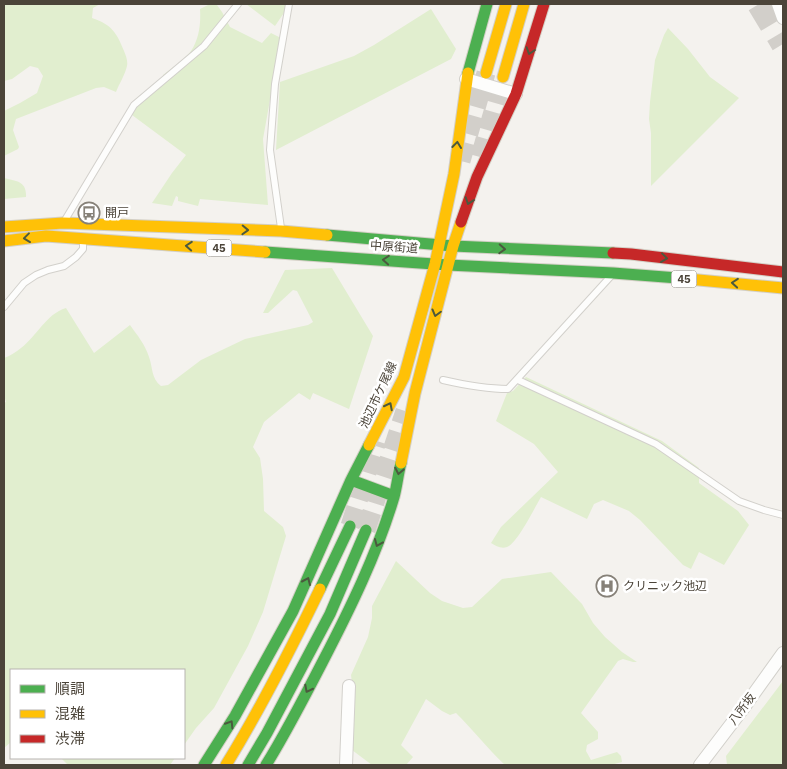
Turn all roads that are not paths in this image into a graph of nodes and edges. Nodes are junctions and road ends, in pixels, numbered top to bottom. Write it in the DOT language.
graph roads {
  1 [pos="238,4"];
  2 [pos="289,4"];
  3 [pos="487,4"];
  4 [pos="506,4"];
  5 [pos="524,4"];
  6 [pos="544,4"];
  7 [pos="778,4"];
  8 [pos="783,18"];
  9 [pos="486,73"];
  10 [pos="503,77"];
  11 [pos="466,79"];
  12 [pos="516,94"];
  13 [pos="63,223"];
  14 [pos="4,227"];
  15 [pos="281,231"];
  16 [pos="84,239"];
  17 [pos="4,241"];
  18 [pos="439,245"];
  19 [pos="454,246"];
  20 [pos="434,264"];
  21 [pos="448,266"];
  22 [pos="783,272"];
  23 [pos="613,273"];
  24 [pos="783,288"];
  25 [pos="4,307"];
  26 [pos="443,380"];
  27 [pos="518,380"];
  28 [pos="351,480"];
  29 [pos="394,496"];
  30 [pos="783,515"];
  31 [pos="350,526"];
  32 [pos="366,530"];
  33 [pos="783,653"];
  34 [pos="349,686"];
  35 [pos="204,765"];
  36 [pos="226,765"];
  37 [pos="248,765"];
  38 [pos="266,765"];
  39 [pos="346,765"];
  40 [pos="700,765"];
  1 -- 13 [label="lane"];
  2 -- 15 [label="lane"];
  3 -- 11 [label="street, 池辺市ケ尾線"];
  4 -- 9 [label="street"];
  5 -- 10 [label="street"];
  6 -- 12 [label="street, one-way"];
  7 -- 8 [label="street"];
  11 -- 12 [label="street"];
  18 -- 11 [label="street, 池辺市ケ尾線, one-way"];
  12 -- 19 [label="street, one-way"];
  13 -- 14 [label="street, 中原街道 / 45"];
  13 -- 15 [label="street, 中原街道 / 45, one-way"];
  15 -- 18 [label="street, 中原街道 / 45"];
  16 -- 17 [label="street, 中原街道 / 45, one-way"];
  20 -- 16 [label="street, 中原街道 / 45, one-way"];
  16 -- 25 [label="lane"];
  18 -- 19 [label="street, 中原街道 / 45"];
  18 -- 20 [label="street, 池辺市ケ尾線"];
  19 -- 21 [label="street"];
  19 -- 22 [label="street, 中原街道 / 45, one-way"];
  20 -- 21 [label="street, 中原街道 / 45"];
  28 -- 20 [label="street, 池辺市ケ尾線, one-way"];
  21 -- 23 [label="street, 中原街道 / 45"];
  21 -- 29 [label="street, one-way"];
  24 -- 23 [label="street, 中原街道 / 45, one-way"];
  23 -- 27 [label="lane"];
  26 -- 27 [label="lane"];
  27 -- 30 [label="lane"];
  28 -- 29 [label="street"];
  35 -- 28 [label="street, 池辺市ケ尾線, one-way"];
  29 -- 38 [label="street, one-way"];
  31 -- 36 [label="street"];
  32 -- 37 [label="street"];
  33 -- 40 [label="street, 八所坂"];
  34 -- 39 [label="street"];
}
